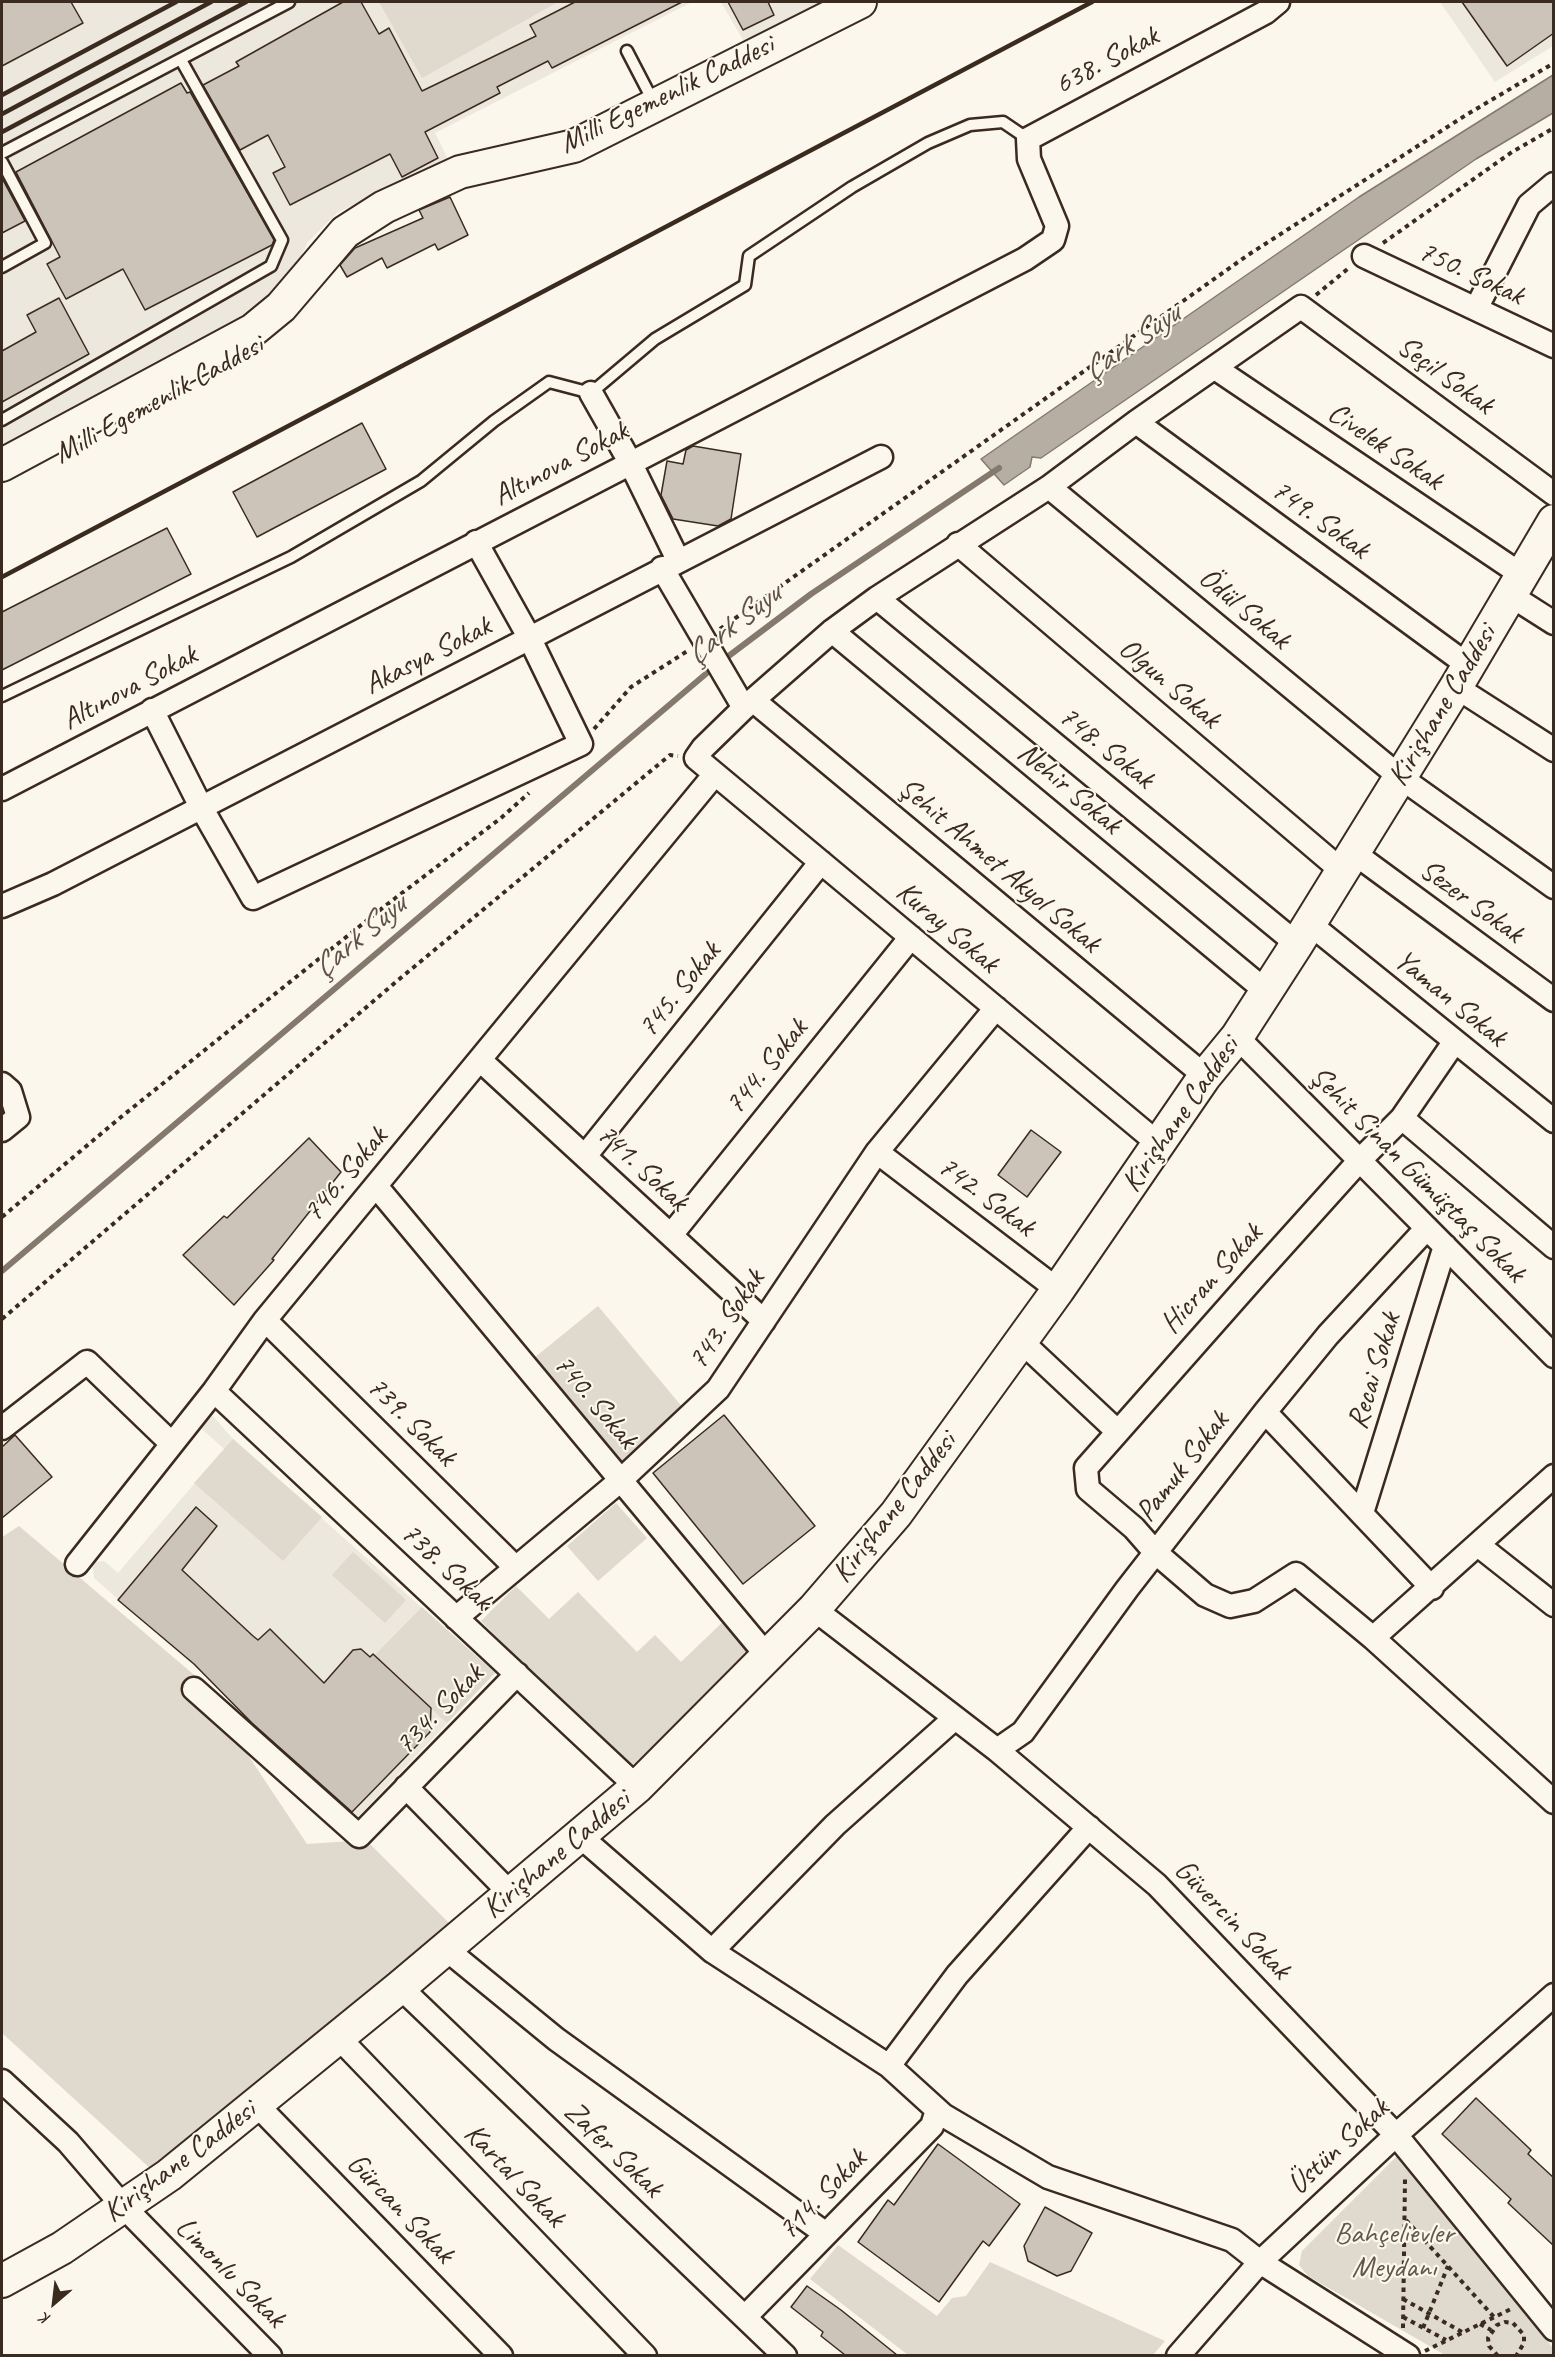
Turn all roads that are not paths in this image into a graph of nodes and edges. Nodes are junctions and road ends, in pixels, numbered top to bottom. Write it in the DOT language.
graph roads {
  1 [pos="289,2"];
  2 [pos="860,2"];
  3 [pos="1278,2"];
  4 [pos="627,51"];
  5 [pos="181,60"];
  6 [pos="654,104"];
  7 [pos="1028,139"];
  8 [pos="2,153"];
  9 [pos="2,162"];
  10 [pos="1554,184"];
  11 [pos="1364,256"];
  12 [pos="318,266"];
  13 [pos="2,267"];
  14 [pos="1476,309"];
  15 [pos="1554,346"];
  16 [pos="1215,368"];
  17 [pos="591,393"];
  18 [pos="2,420"];
  19 [pos="1136,422"];
  20 [pos="881,457"];
  21 [pos="630,462"];
  22 [pos="2,465"];
  23 [pos="2,487"];
  24 [pos="1049,487"];
  25 [pos="1554,494"];
  26 [pos="1554,521"];
  27 [pos="476,542"];
  28 [pos="958,544"];
  29 [pos="670,564"];
  30 [pos="1516,585"];
  31 [pos="877,598"];
  32 [pos="1554,623"];
  33 [pos="832,631"];
  34 [pos="529,637"];
  35 [pos="1462,677"];
  36 [pos="2,696"];
  37 [pos="745,702"];
  38 [pos="152,710"];
  39 [pos="1554,750"];
  40 [pos="715,774"];
  41 [pos="1400,777"];
  42 [pos="2,789"];
  43 [pos="201,807"];
  44 [pos="1347,861"];
  45 [pos="821,862"];
  46 [pos="1554,888"];
  47 [pos="2,906"];
  48 [pos="1304,934"];
  49 [pos="911,937"];
  50 [pos="1267,992"];
  51 [pos="1554,1000"];
  52 [pos="996,1008"];
  53 [pos="1237,1036"];
  54 [pos="1455,1041"];
  55 [pos="480,1060"];
  56 [pos="1205,1076"];
  57 [pos="2,1084"];
  58 [pos="1402,1118"];
  59 [pos="1554,1121"];
  60 [pos="2,1130"];
  61 [pos="1160,1145"];
  62 [pos="877,1152"];
  63 [pos="585,1156"];
  64 [pos="1360,1160"];
  65 [pos="376,1186"];
  66 [pos="1427,1228"];
  67 [pos="671,1235"];
  68 [pos="1445,1246"];
  69 [pos="1554,1247"];
  70 [pos="1058,1290"];
  71 [pos="265,1320"];
  72 [pos="764,1321"];
  73 [pos="1021,1341"];
  74 [pos="1554,1356"];
  75 [pos="214,1391"];
  76 [pos="1265,1412"];
  77 [pos="2,1428"];
  78 [pos="1117,1431"];
  79 [pos="171,1443"];
  80 [pos="1554,1476"];
  81 [pos="621,1480"];
  82 [pos="1362,1514"];
  83 [pos="1478,1545"];
  84 [pos="1155,1552"];
  85 [pos="77,1564"];
  86 [pos="515,1567"];
  87 [pos="1432,1588"];
  88 [pos="1554,1605"];
  89 [pos="814,1609"];
  90 [pos="456,1618"];
  91 [pos="1373,1638"];
  92 [pos="768,1657"];
  93 [pos="517,1674"];
  94 [pos="194,1689"];
  95 [pos="955,1718"];
  96 [pos="997,1750"];
  97 [pos="637,1787"];
  98 [pos="406,1788"];
  99 [pos="1554,1802"];
  100 [pos="1089,1827"];
  101 [pos="581,1837"];
  102 [pos="512,1895"];
  103 [pos="446,1949"];
  104 [pos="712,1950"];
  105 [pos="400,1987"];
  106 [pos="1554,1995"];
  107 [pos="339,2037"];
  108 [pos="889,2066"];
  109 [pos="5,2090"];
  110 [pos="257,2105"];
  111 [pos="937,2110"];
  112 [pos="1401,2141"];
  113 [pos="123,2206"];
  114 [pos="826,2234"];
  115 [pos="1260,2262"];
  116 [pos="2,2281"];
  117 [pos="1544,2310"];
  118 [pos="745,2317"];
  119 [pos="261,2353"];
  120 [pos="1402,2353"];
  121 [pos="501,2355"];
  122 [pos="645,2355"];
  123 [pos="785,2355"];
  124 [pos="1178,2355"];
  1 -- 5 [label="lane"];
  2 -- 6 [label="street, Milli Egemenlik Caddesi"];
  3 -- 7 [label="street, 638. Sokak"];
  4 -- 6 [label="lane"];
  5 -- 8 [label="lane"];
  5 -- 18 [label="lane"];
  6 -- 12 [label="street, Milli Egemenlik Caddesi"];
  7 -- 17 [label="lane"];
  7 -- 21 [label="street, Altınova Sokak"];
  9 -- 13 [label="lane"];
  10 -- 14 [label="street"];
  11 -- 14 [label="street, 750. Sokak"];
  12 -- 22 [label="street, Milli Egemenlik Caddesi"];
  12 -- 23 [label="street, Milli Egemenlik Caddesi"];
  14 -- 15 [label="street, 750. Sokak"];
  16 -- 19 [label="street"];
  16 -- 25 [label="street, Seçil Sokak"];
  16 -- 30 [label="street, Civelek Sokak"];
  17 -- 21 [label="street, Şehit Ahmet Akyol Sokak"];
  17 -- 36 [label="lane"];
  19 -- 24 [label="street"];
  19 -- 35 [label="street, 749. Sokak"];
  20 -- 29 [label="street, Akasya Sokak"];
  21 -- 27 [label="street, Altınova Sokak"];
  21 -- 29 [label="street, Şehit Ahmet Akyol Sokak"];
  24 -- 28 [label="street"];
  24 -- 41 [label="street, Ödül Sokak"];
  26 -- 30 [label="street, Kirişhane Caddesi"];
  27 -- 34 [label="street"];
  27 -- 38 [label="street, Altınova Sokak"];
  28 -- 31 [label="street"];
  28 -- 44 [label="street, Olgun Sokak"];
  29 -- 34 [label="street, Akasya Sokak"];
  29 -- 37 [label="street, Şehit Ahmet Akyol Sokak"];
  30 -- 32 [label="street, Civelek Sokak"];
  30 -- 35 [label="street, Kirişhane Caddesi"];
  31 -- 33 [label="street"];
  31 -- 48 [label="street, 748. Sokak"];
  33 -- 37 [label="street"];
  33 -- 50 [label="street, Nehir Sokak"];
  34 -- 43 [label="street, Akasya Sokak"];
  34 -- 43 [label="street"];
  35 -- 39 [label="street, 749. Sokak"];
  35 -- 41 [label="street, Kirişhane Caddesi"];
  37 -- 40 [label="street, Kuray Sokak"];
  37 -- 56 [label="street, Şehit Ahmet Akyol Sokak"];
  38 -- 42 [label="street, Altınova Sokak"];
  38 -- 43 [label="street"];
  40 -- 45 [label="street, Kuray Sokak"];
  40 -- 55 [label="street, 746. Sokak"];
  41 -- 44 [label="street, Kirişhane Caddesi"];
  41 -- 46 [label="street, Ödül Sokak"];
  43 -- 47 [label="street, Akasya Sokak"];
  44 -- 48 [label="street, Kirişhane Caddesi"];
  44 -- 51 [label="street, Sezer Sokak"];
  45 -- 49 [label="street, Kuray Sokak"];
  45 -- 63 [label="street, 745. Sokak"];
  48 -- 50 [label="street, Kirişhane Caddesi"];
  48 -- 54 [label="street, Yaman Sokak"];
  49 -- 52 [label="street, Kuray Sokak"];
  49 -- 67 [label="street, 744. Sokak"];
  50 -- 53 [label="street, Kirişhane Caddesi"];
  52 -- 61 [label="street, Kuray Sokak"];
  52 -- 62 [label="street, 743. Sokak"];
  53 -- 56 [label="street, Kirişhane Caddesi"];
  53 -- 64 [label="street, Şehit Sinan Gümüştaş Sokak"];
  54 -- 58 [label="street, Hicran Sokak"];
  54 -- 59 [label="street, Yaman Sokak"];
  55 -- 63 [label="street, 741. Sokak"];
  55 -- 65 [label="street, 746. Sokak"];
  56 -- 61 [label="street, Kirişhane Caddesi"];
  57 -- 60 [label="street"];
  58 -- 64 [label="street, Hicran Sokak"];
  58 -- 69 [label="street"];
  61 -- 70 [label="street, Kirişhane Caddesi"];
  62 -- 70 [label="street, 742. Sokak"];
  62 -- 72 [label="street, 743. Sokak"];
  63 -- 67 [label="street, 741. Sokak"];
  64 -- 66 [label="street, Şehit Sinan Gümüştaş Sokak"];
  64 -- 78 [label="street, Hicran Sokak"];
  65 -- 71 [label="street, 746. Sokak"];
  65 -- 81 [label="street, 740. Sokak"];
  66 -- 68 [label="street, Şehit Sinan Gümüştaş Sokak"];
  66 -- 76 [label="street, Pamuk Sokak"];
  67 -- 72 [label="street, 741. Sokak"];
  68 -- 74 [label="street, Şehit Sinan Gümüştaş Sokak"];
  68 -- 82 [label="street, Recai Sokak"];
  70 -- 73 [label="street, Kirişhane Caddesi"];
  71 -- 75 [label="street, 746. Sokak"];
  71 -- 86 [label="street, 739. Sokak"];
  72 -- 81 [label="street, 743. Sokak"];
  73 -- 78 [label="street"];
  73 -- 89 [label="street, Kirişhane Caddesi"];
  75 -- 79 [label="street, 746. Sokak"];
  75 -- 90 [label="street, 738. Sokak"];
  76 -- 82 [label="street"];
  76 -- 84 [label="street, Pamuk Sokak"];
  77 -- 79 [label="street"];
  78 -- 84 [label="street, Hicran Sokak"];
  79 -- 85 [label="street, 746. Sokak"];
  80 -- 83 [label="street"];
  81 -- 86 [label="street, 743. Sokak"];
  81 -- 92 [label="street, 740. Sokak"];
  82 -- 87 [label="street"];
  83 -- 87 [label="street"];
  83 -- 88 [label="street"];
  84 -- 91 [label="street, Hicran Sokak"];
  84 -- 96 [label="street, Pamuk Sokak"];
  86 -- 90 [label="street, 743. Sokak"];
  87 -- 91 [label="street"];
  89 -- 92 [label="street, Kirişhane Caddesi"];
  89 -- 95 [label="street, Güvercin Sokak"];
  90 -- 93 [label="street, 738. Sokak"];
  91 -- 99 [label="street"];
  92 -- 97 [label="street, Kirişhane Caddesi"];
  93 -- 97 [label="street, 738. Sokak"];
  93 -- 98 [label="street, 734. Sokak"];
  94 -- 98 [label="street, 734. Sokak"];
  95 -- 96 [label="street, Güvercin Sokak"];
  95 -- 104 [label="street"];
  96 -- 100 [label="street, Güvercin Sokak"];
  97 -- 101 [label="street, Kirişhane Caddesi"];
  98 -- 102 [label="street"];
  100 -- 108 [label="street"];
  100 -- 112 [label="street, Güvercin Sokak"];
  101 -- 102 [label="street, Kirişhane Caddesi"];
  101 -- 104 [label="street"];
  102 -- 103 [label="street, Kirişhane Caddesi"];
  103 -- 105 [label="street, Kirişhane Caddesi"];
  103 -- 114 [label="street"];
  104 -- 108 [label="street"];
  105 -- 107 [label="street, Kirişhane Caddesi"];
  105 -- 118 [label="street, Zafer Sokak"];
  106 -- 112 [label="street, Üstün Sokak"];
  107 -- 110 [label="street, Kirişhane Caddesi"];
  107 -- 122 [label="street, Kartal Sokak"];
  108 -- 111 [label="street"];
  109 -- 113 [label="street, Limonlu Sokak"];
  110 -- 113 [label="street, Kirişhane Caddesi"];
  110 -- 121 [label="street, Gürcan Sokak"];
  111 -- 114 [label="street, 714. Sokak"];
  111 -- 115 [label="street"];
  112 -- 115 [label="street, Üstün Sokak"];
  112 -- 117 [label="street, Güvercin Sokak"];
  113 -- 116 [label="street, Kirişhane Caddesi"];
  113 -- 119 [label="street, Limonlu Sokak"];
  114 -- 118 [label="street, 714. Sokak"];
  115 -- 120 [label="street"];
  115 -- 124 [label="street, Üstün Sokak"];
  118 -- 123 [label="street, Zafer Sokak"];
}
